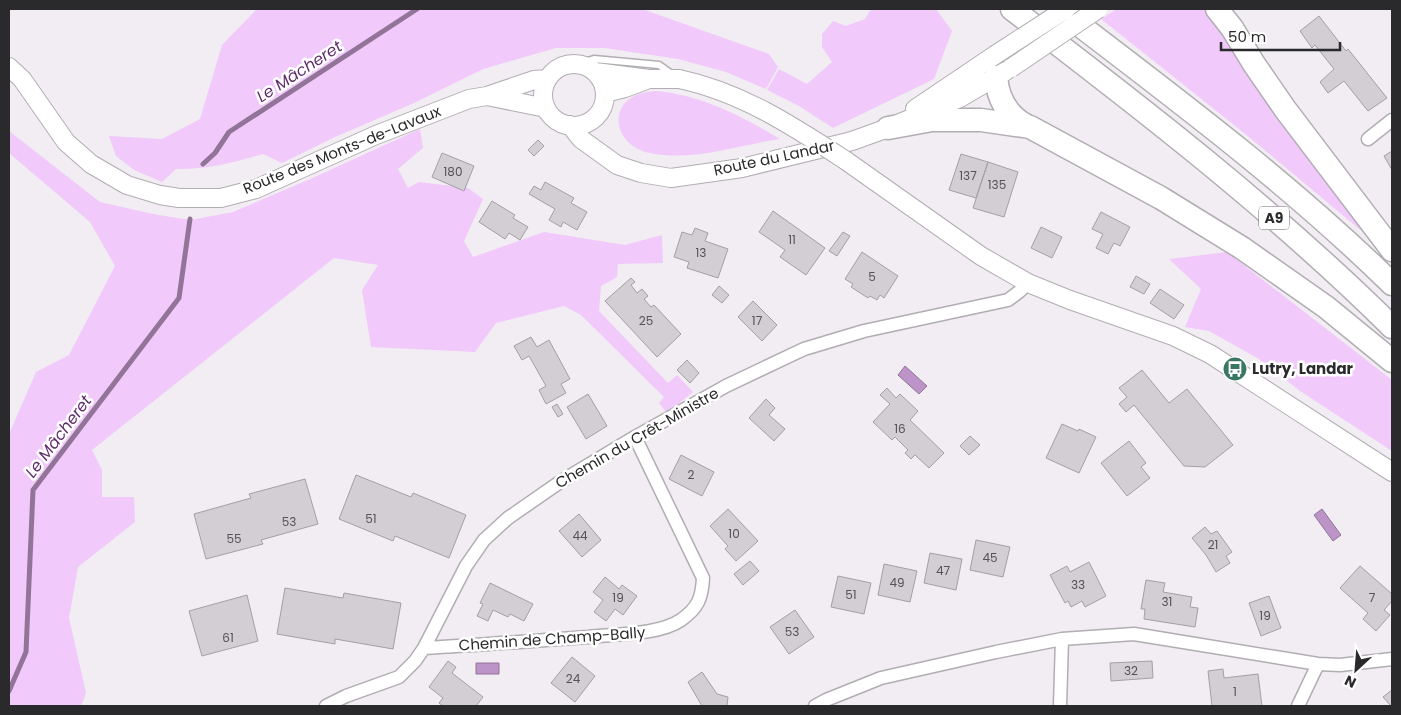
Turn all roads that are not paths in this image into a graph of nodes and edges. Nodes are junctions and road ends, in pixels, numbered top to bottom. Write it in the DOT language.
graph roads {
  1 [pos="1012,9"];
  2 [pos="1098,9"];
  3 [pos="1217,9"];
  4 [pos="1060,11"];
  5 [pos="1229,18"];
  6 [pos="579,64"];
  7 [pos="1001,65"];
  8 [pos="9,67"];
  9 [pos="595,72"];
  10 [pos="548,79"];
  11 [pos="649,79"];
  12 [pos="679,79"];
  13 [pos="605,93"];
  14 [pos="487,96"];
  15 [pos="546,108"];
  16 [pos="597,116"];
  17 [pos="1392,120"];
  18 [pos="570,125"];
  19 [pos="1030,127"];
  20 [pos="888,128"];
  21 [pos="1368,139"];
  22 [pos="604,155"];
  23 [pos="1392,250"];
  24 [pos="1028,283"];
  25 [pos="1392,284"];
  26 [pos="1392,326"];
  27 [pos="1392,361"];
  28 [pos="636,437"];
  29 [pos="1392,472"];
  30 [pos="1062,639"];
  31 [pos="424,648"];
  32 [pos="1392,659"];
  33 [pos="1318,664"];
  34 [pos="326,706"];
  35 [pos="815,706"];
  36 [pos="1060,706"];
  37 [pos="1298,706"];
  1 -- 26 [label="highway, A9"];
  2 -- 7 [label="street, Route du Landar, bridge"];
  3 -- 5 [label="highway"];
  4 -- 7 [label="street, Route du Landar, bridge"];
  4 -- 25 [label="highway, A9"];
  5 -- 23 [label="highway"];
  6 -- 9 [label="street"];
  6 -- 10 [label="street"];
  6 -- 12 [label="lane"];
  7 -- 19 [label="highway"];
  7 -- 20 [label="street, Route du Landar"];
  8 -- 14 [label="street, Route des Monts-de-Lavaux"];
  9 -- 11 [label="street"];
  9 -- 13 [label="street"];
  10 -- 14 [label="street"];
  10 -- 15 [label="street"];
  11 -- 12 [label="street"];
  11 -- 13 [label="street"];
  12 -- 24 [label="street, bridge"];
  13 -- 16 [label="street"];
  14 -- 15 [label="street"];
  15 -- 18 [label="street"];
  16 -- 18 [label="street"];
  16 -- 22 [label="street"];
  17 -- 21 [label="street"];
  18 -- 22 [label="street, Route du Landar"];
  19 -- 20 [label="highway"];
  19 -- 27 [label="highway"];
  20 -- 22 [label="street, Route du Landar"];
  24 -- 28 [label="street, Chemin du Crêt-Ministre"];
  24 -- 29 [label="street"];
  28 -- 31 [label="street, Chemin du Crêt-Ministre"];
  28 -- 31 [label="street, Chemin de Champ-Bally"];
  30 -- 33 [label="street"];
  30 -- 35 [label="street"];
  30 -- 36 [label="street"];
  31 -- 34 [label="street, Chemin du Crêt-Ministre"];
  32 -- 33 [label="street"];
  33 -- 37 [label="street"];
}
